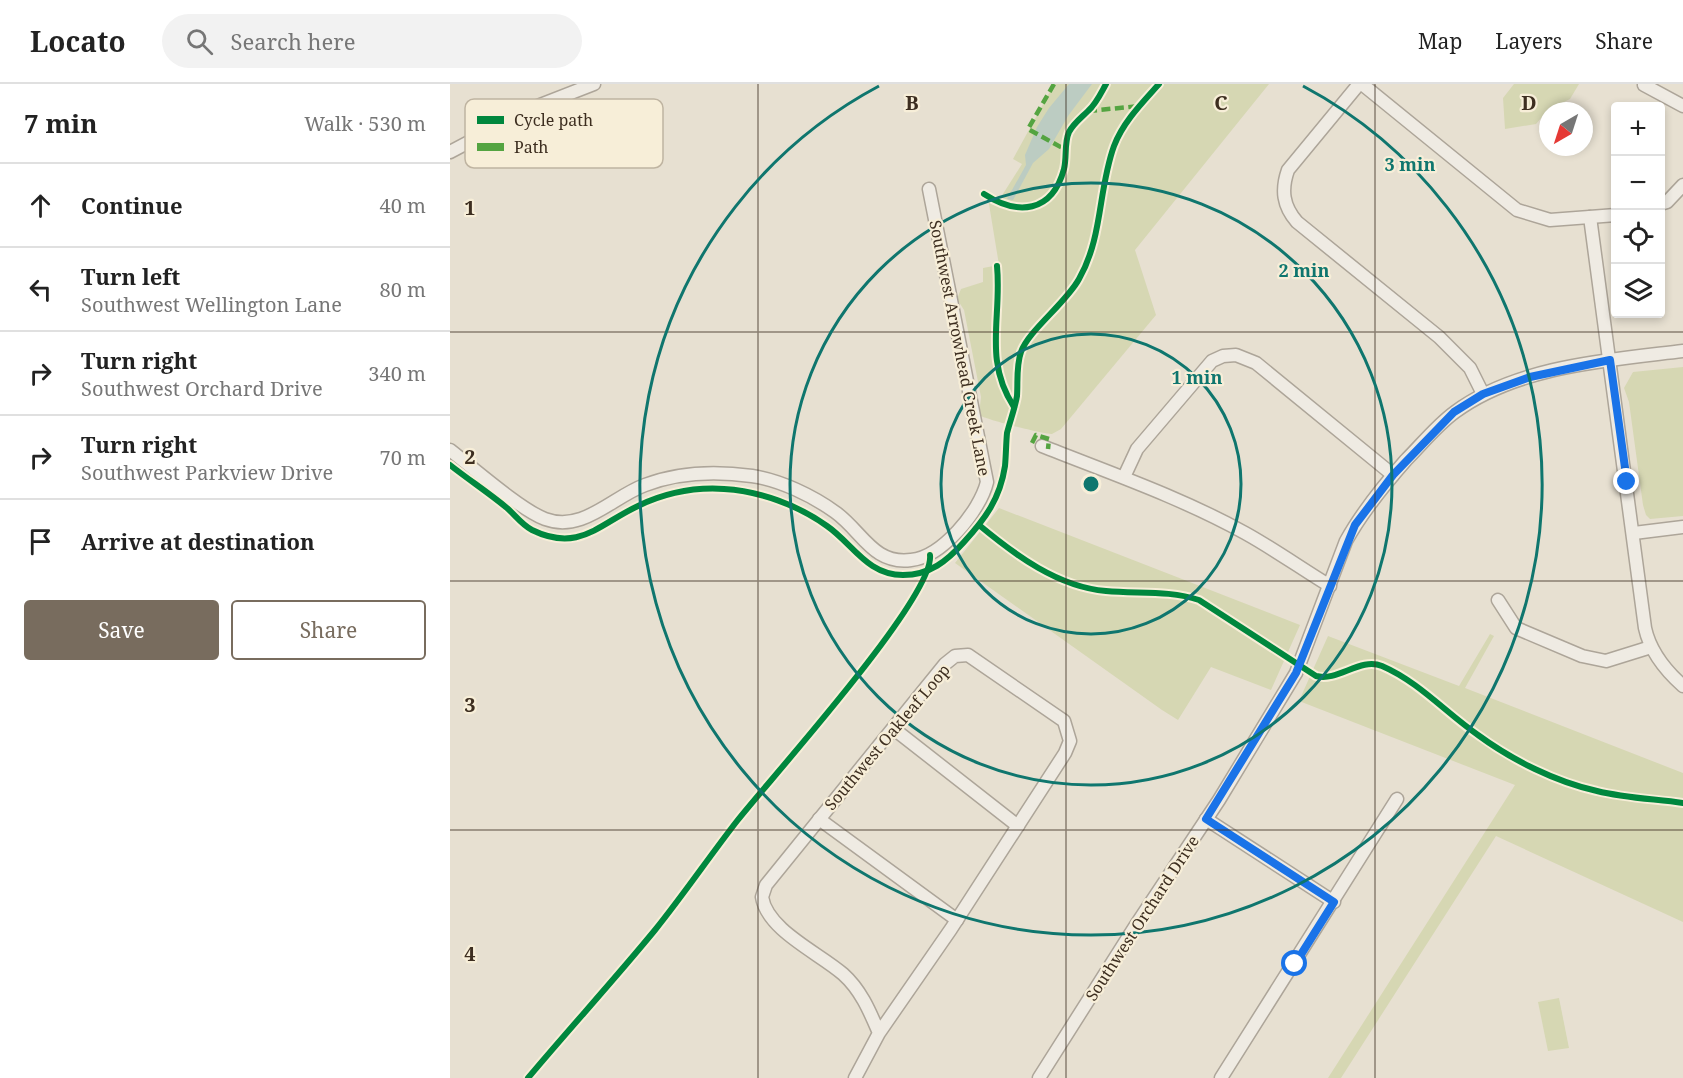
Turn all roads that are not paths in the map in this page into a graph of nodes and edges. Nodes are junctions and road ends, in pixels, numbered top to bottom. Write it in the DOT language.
graph roads {
  1 [pos="594,84"];
  2 [pos="1360,84"];
  3 [pos="1644,85"];
  4 [pos="556,99"];
  5 [pos="1683,106"];
  6 [pos="465,144"];
  7 [pos="450,152"];
  8 [pos="1683,185"];
  9 [pos="929,189"];
  10 [pos="1665,203"];
  11 [pos="1611,216"];
  12 [pos="1590,218"];
  13 [pos="1683,351"];
  14 [pos="1610,360"];
  15 [pos="1483,394"];
  16 [pos="1042,446"];
  17 [pos="450,450"];
  18 [pos="1393,475"];
  19 [pos="1124,477"];
  20 [pos="1683,527"];
  21 [pos="1634,533"];
  22 [pos="1330,586"];
  23 [pos="1498,600"];
  24 [pos="1651,647"];
  25 [pos="1683,686"];
  26 [pos="894,729"];
  27 [pos="1397,799"];
  28 [pos="819,819"];
  29 [pos="1206,819"];
  30 [pos="1018,826"];
  31 [pos="1334,902"];
  32 [pos="957,920"];
  33 [pos="879,1033"];
  34 [pos="855,1078"];
  35 [pos="1039,1078"];
  36 [pos="1221,1078"];
  1 -- 4 [label="street"];
  2 -- 12 [label="street"];
  2 -- 15 [label="street"];
  3 -- 5 [label="street"];
  6 -- 7 [label="street"];
  8 -- 10 [label="street"];
  9 -- 17 [label="street, Southwest Arrowhead Creek Lane"];
  11 -- 12 [label="street"];
  12 -- 14 [label="street"];
  13 -- 14 [label="street, Southwest Orchard Drive"];
  14 -- 15 [label="street, Southwest Orchard Drive"];
  14 -- 21 [label="street"];
  15 -- 18 [label="street, Southwest Orchard Drive"];
  16 -- 19 [label="street"];
  18 -- 19 [label="street"];
  18 -- 22 [label="street, Southwest Orchard Drive"];
  19 -- 22 [label="street"];
  20 -- 21 [label="street"];
  21 -- 24 [label="street"];
  22 -- 29 [label="street, Southwest Orchard Drive"];
  23 -- 24 [label="street"];
  24 -- 25 [label="street"];
  26 -- 28 [label="street, Southwest Oakleaf Loop"];
  26 -- 30 [label="street"];
  26 -- 30 [label="street, Southwest Oakleaf Loop"];
  27 -- 31 [label="street"];
  28 -- 32 [label="street"];
  28 -- 33 [label="street, Southwest Oakleaf Loop"];
  29 -- 31 [label="street"];
  29 -- 35 [label="street, Southwest Orchard Drive"];
  30 -- 32 [label="street, Southwest Oakleaf Loop"];
  31 -- 36 [label="street"];
  32 -- 33 [label="street, Southwest Oakleaf Loop"];
  33 -- 34 [label="street, Southwest Oakleaf Loop"];
}
